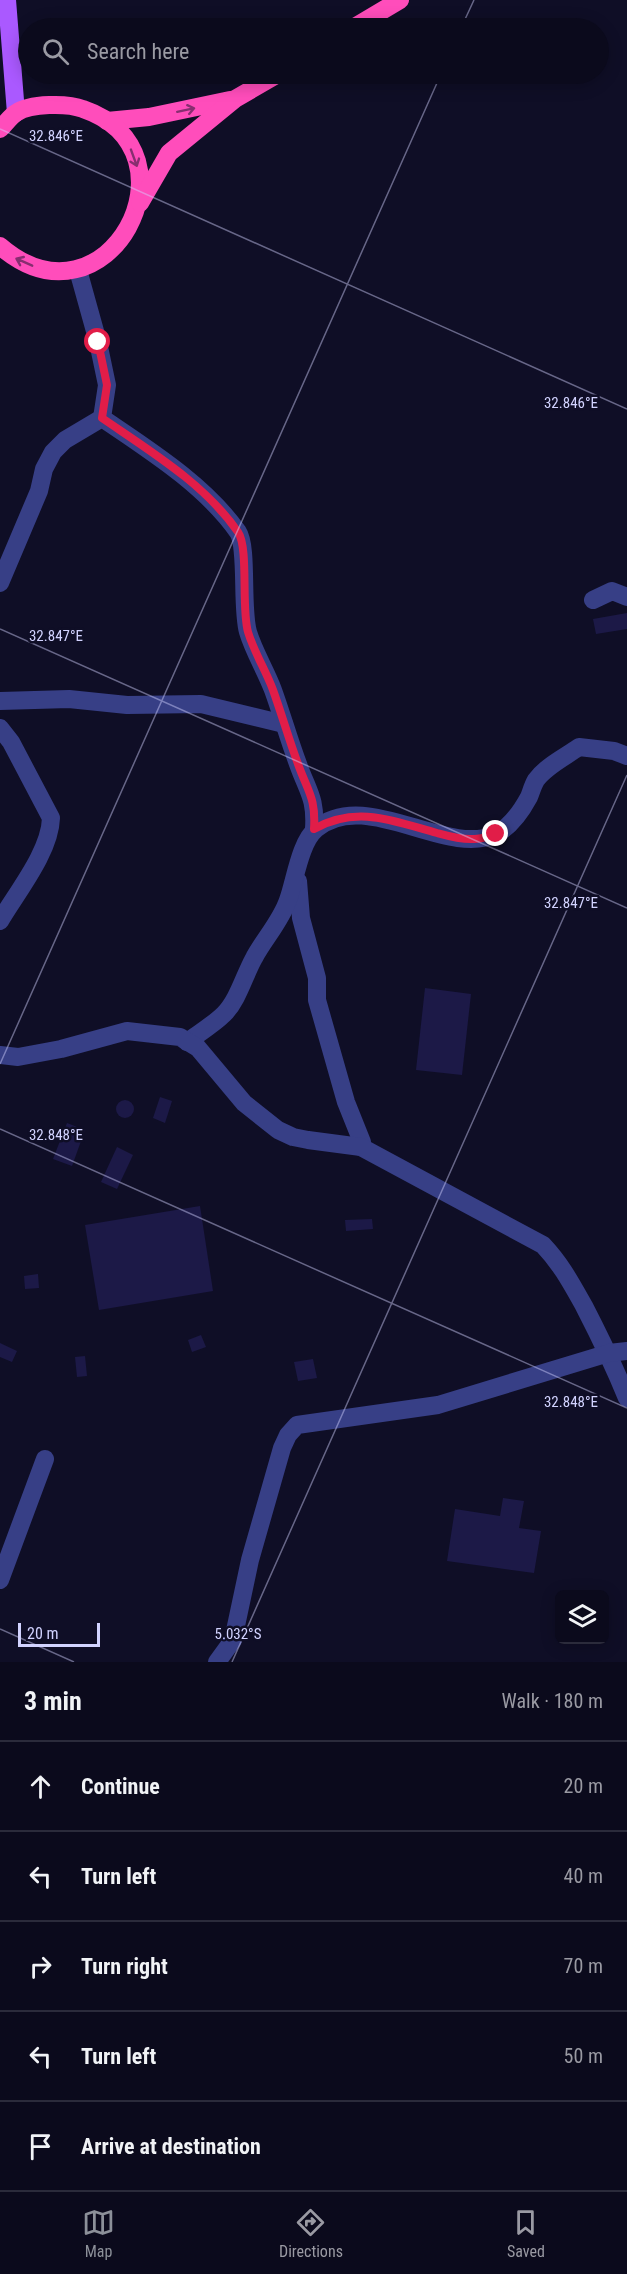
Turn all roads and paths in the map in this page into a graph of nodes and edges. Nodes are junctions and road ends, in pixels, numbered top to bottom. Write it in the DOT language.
graph roads {
  1 [pos="7,0"];
  2 [pos="400,0"];
  3 [pos="370,18"];
  4 [pos="261,84"];
  5 [pos="235,99"];
  6 [pos="16,112"];
  7 [pos="107,121"];
  8 [pos="0,129"];
  9 [pos="137,208"];
  10 [pos="0,246"];
  11 [pos="78,270"];
  12 [pos="102,418"];
  13 [pos="0,583"];
  14 [pos="627,597"];
  15 [pos="593,600"];
  16 [pos="0,701"];
  17 [pos="284,724"];
  18 [pos="0,729"];
  19 [pos="627,756"];
  20 [pos="314,829"];
  21 [pos="297,867"];
  22 [pos="0,921"];
  23 [pos="188,1042"];
  24 [pos="0,1055"];
  25 [pos="361,1147"];
  26 [pos="618,1352"];
  27 [pos="627,1398"];
  28 [pos="45,1459"];
  29 [pos="0,1580"];
  30 [pos="217,1662"];
  1 -- 6 [label="main road"];
  2 -- 3 [label="highway"];
  4 -- 5 [label="highway"];
  7 -- 5 [label="highway, one-way"];
  5 -- 9 [label="highway"];
  6 -- 7 [label="highway"];
  6 -- 8 [label="highway"];
  7 -- 9 [label="highway, one-way"];
  9 -- 11 [label="highway"];
  11 -- 10 [label="highway, one-way"];
  11 -- 12 [label="street"];
  12 -- 13 [label="street"];
  12 -- 17 [label="street"];
  14 -- 15 [label="street"];
  16 -- 17 [label="street"];
  17 -- 20 [label="street"];
  18 -- 22 [label="street"];
  19 -- 20 [label="street"];
  20 -- 21 [label="street"];
  21 -- 23 [label="street"];
  21 -- 25 [label="street"];
  23 -- 24 [label="street"];
  23 -- 25 [label="street"];
  25 -- 26 [label="street"];
  26 -- 27 [label="street"];
  26 -- 30 [label="street"];
  28 -- 29 [label="street"];
}
